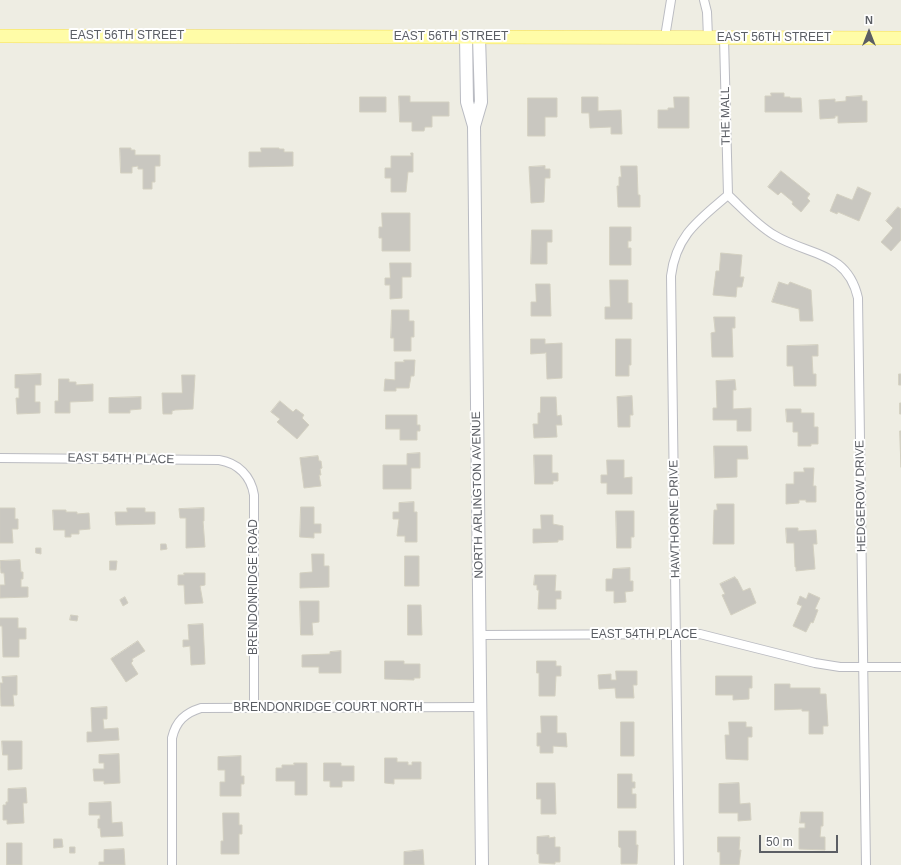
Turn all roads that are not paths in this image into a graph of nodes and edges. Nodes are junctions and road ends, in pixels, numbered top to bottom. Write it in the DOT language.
graph roads {
  1 [pos="671,0"];
  2 [pos="704,0"];
  3 [pos="0,36"];
  4 [pos="473,37"];
  5 [pos="665,37"];
  6 [pos="708,38"];
  7 [pos="724,38"];
  8 [pos="901,38"];
  9 [pos="728,195"];
  10 [pos="0,458"];
  11 [pos="241,469"];
  12 [pos="677,634"];
  13 [pos="480,635"];
  14 [pos="863,667"];
  15 [pos="901,667"];
  16 [pos="480,707"];
  17 [pos="254,708"];
  18 [pos="172,865"];
  19 [pos="482,865"];
  20 [pos="679,865"];
  21 [pos="866,865"];
  1 -- 5 [label="street"];
  2 -- 6 [label="street"];
  3 -- 4 [label="main road, EAST 56TH STREET"];
  4 -- 5 [label="main road, EAST 56TH STREET"];
  4 -- 13 [label="main road, NORTH ARLINGTON AVENUE"];
  5 -- 6 [label="main road, EAST 56TH STREET"];
  6 -- 7 [label="main road, EAST 56TH STREET"];
  7 -- 8 [label="main road, EAST 56TH STREET"];
  7 -- 9 [label="street, THE MALL"];
  9 -- 12 [label="street, HAWTHORNE DRIVE"];
  9 -- 14 [label="street, HEDGEROW DRIVE"];
  10 -- 11 [label="street, EAST 54TH PLACE"];
  11 -- 17 [label="street, BRENDONRIDGE ROAD"];
  12 -- 13 [label="street, EAST 54TH PLACE"];
  12 -- 14 [label="street, EAST 54TH PLACE"];
  12 -- 20 [label="street, HAWTHORNE DRIVE"];
  13 -- 16 [label="main road, NORTH ARLINGTON AVENUE"];
  14 -- 15 [label="street, EAST 54TH PLACE"];
  14 -- 21 [label="street, HEDGEROW DRIVE"];
  16 -- 17 [label="street, BRENDONRIDGE COURT NORTH"];
  16 -- 19 [label="main road, NORTH ARLINGTON AVENUE"];
  17 -- 18 [label="street, BRENDONRIDGE COURT NORTH"];
}
